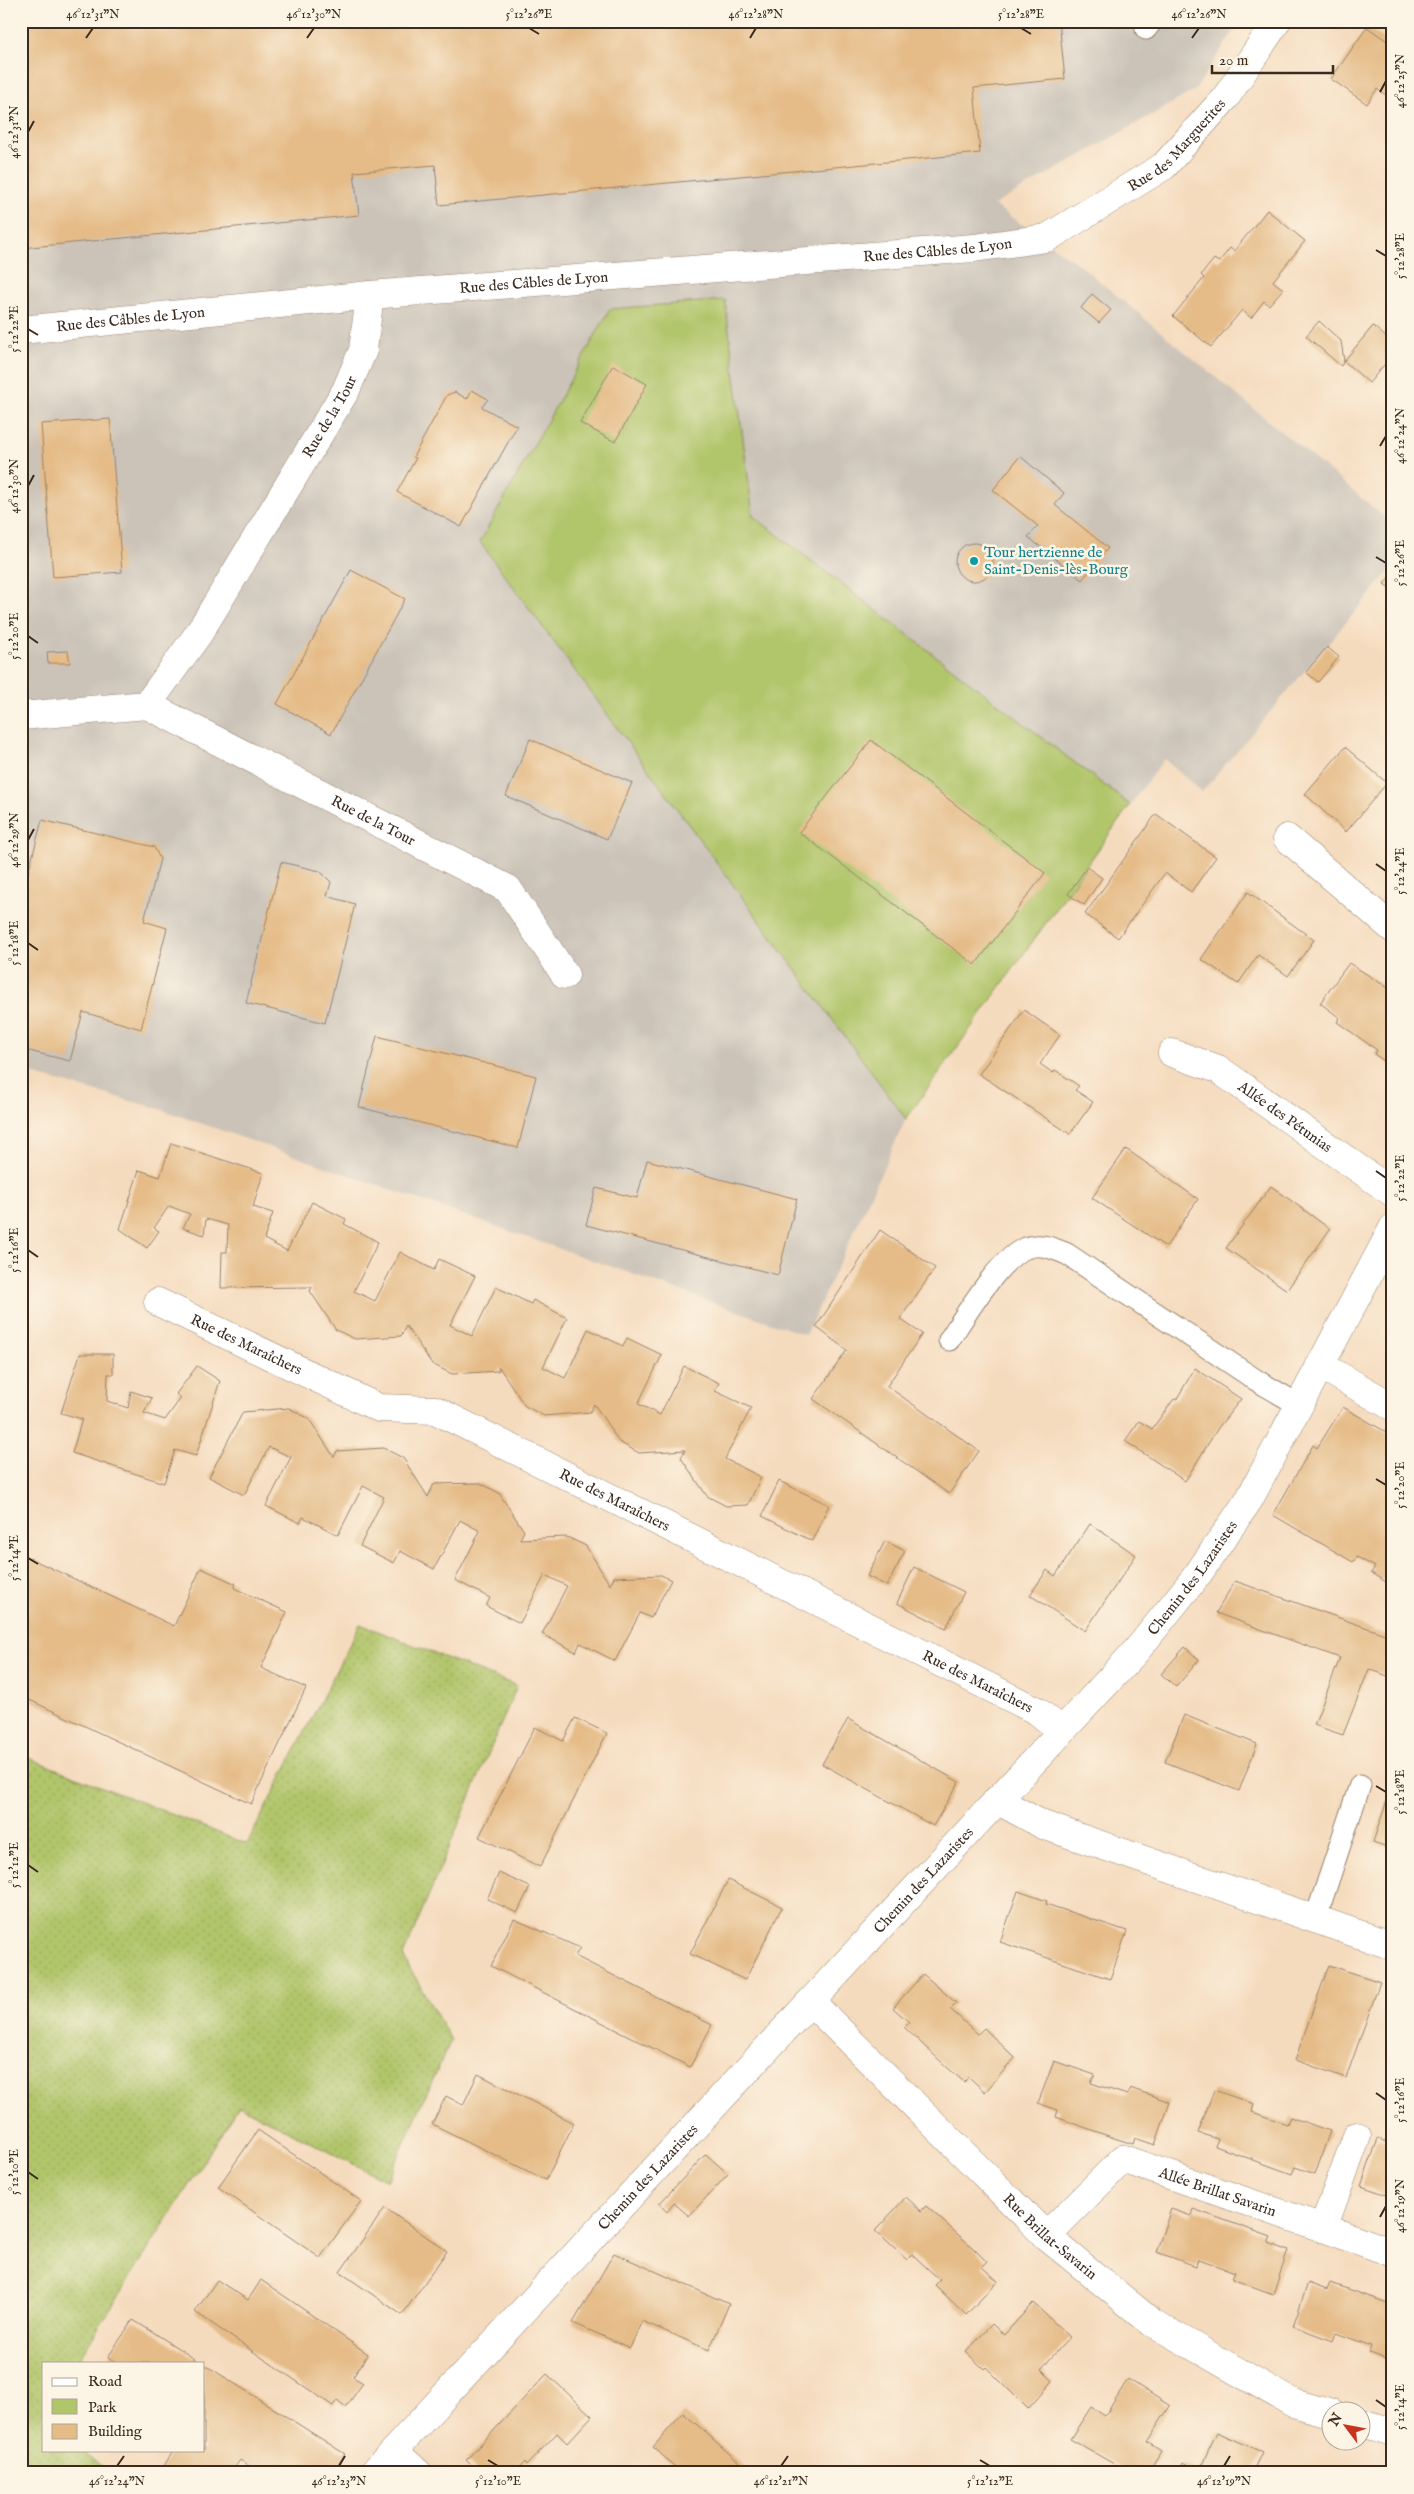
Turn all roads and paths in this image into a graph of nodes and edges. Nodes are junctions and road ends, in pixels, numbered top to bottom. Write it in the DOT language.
graph roads {
  1 [pos="1277,21"];
  2 [pos="1047,238"];
  3 [pos="370,295"];
  4 [pos="21,330"];
  5 [pos="147,705"];
  6 [pos="21,716"];
  7 [pos="1287,838"];
  8 [pos="1393,929"];
  9 [pos="566,975"];
  10 [pos="1172,1053"];
  11 [pos="1393,1193"];
  12 [pos="1393,1228"];
  13 [pos="158,1302"];
  14 [pos="949,1340"];
  15 [pos="1320,1365"];
  16 [pos="1299,1405"];
  17 [pos="1393,1407"];
  18 [pos="1061,1730"];
  19 [pos="1360,1785"];
  20 [pos="996,1800"];
  21 [pos="1315,1920"];
  22 [pos="1393,1946"];
  23 [pos="812,2002"];
  24 [pos="1356,2136"];
  25 [pos="1323,2228"];
  26 [pos="1046,2236"];
  27 [pos="1391,2252"];
  28 [pos="1322,2411"];
  29 [pos="1372,2426"];
  30 [pos="1393,2432"];
  31 [pos="394,2451"];
  32 [pos="373,2473"];
  33 [pos="418,2473"];
  1 -- 2 [label="street, Rue des Marguerites"];
  2 -- 3 [label="street, Rue des Câbles de Lyon"];
  3 -- 4 [label="street, Rue des Câbles de Lyon"];
  3 -- 5 [label="street, Rue de la Tour"];
  5 -- 6 [label="street"];
  5 -- 9 [label="street, Rue de la Tour"];
  7 -- 8 [label="street"];
  10 -- 11 [label="street, Allée des Pétunias"];
  12 -- 15 [label="street, Chemin des Lazaristes"];
  13 -- 18 [label="street, Rue des Maraîchers"];
  14 -- 16 [label="lane"];
  15 -- 16 [label="street, Chemin des Lazaristes"];
  15 -- 17 [label="street"];
  16 -- 18 [label="street, Chemin des Lazaristes"];
  18 -- 20 [label="street, Chemin des Lazaristes"];
  19 -- 21 [label="lane"];
  20 -- 21 [label="street"];
  20 -- 23 [label="street, Chemin des Lazaristes"];
  21 -- 22 [label="street"];
  23 -- 26 [label="street, Rue Brillat-Savarin"];
  23 -- 31 [label="street, Chemin des Lazaristes"];
  24 -- 25 [label="street"];
  25 -- 26 [label="street, Allée Brillat Savarin"];
  25 -- 27 [label="street"];
  26 -- 28 [label="street, Rue Brillat-Savarin"];
  29 -- 30 [label="street"];
  31 -- 32 [label="street, Chemin des Lazaristes"];
  31 -- 33 [label="street"];
}
